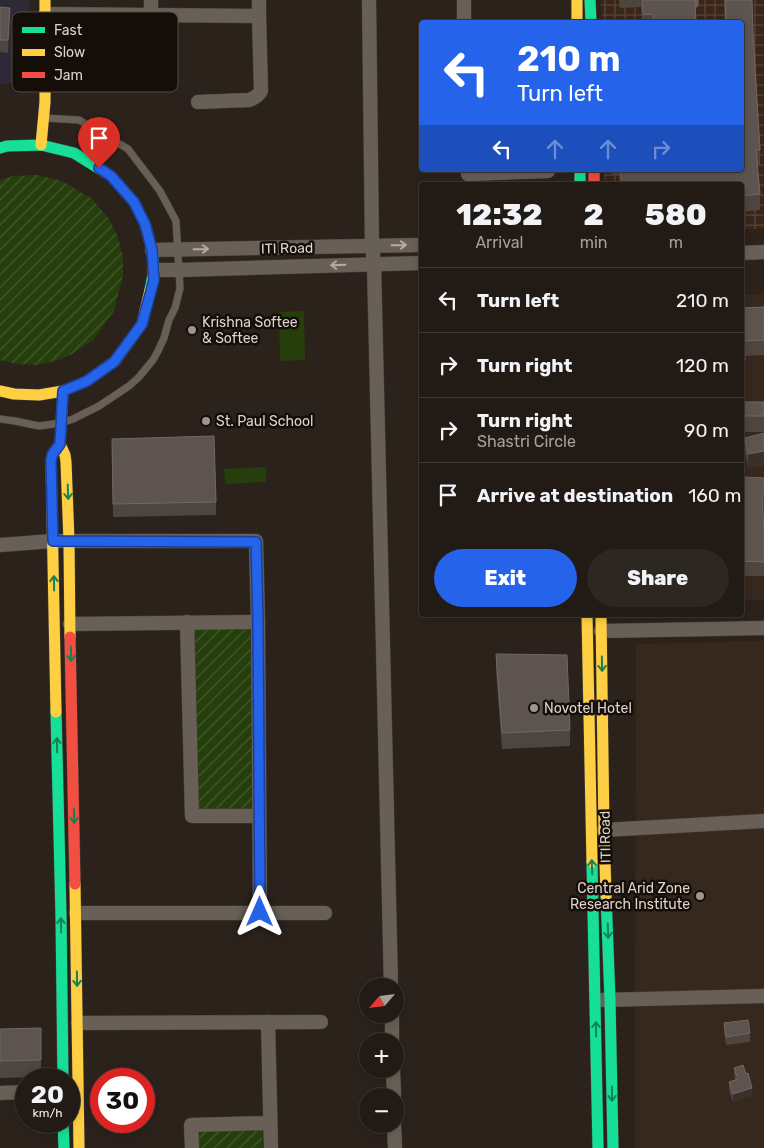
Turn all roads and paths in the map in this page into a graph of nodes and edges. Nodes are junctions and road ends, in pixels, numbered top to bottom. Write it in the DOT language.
graph roads {
  1 [pos="259,0"];
  2 [pos="369,0"];
  3 [pos="464,0"];
  4 [pos="577,0"];
  5 [pos="590,0"];
  6 [pos="45,7"];
  7 [pos="111,12"];
  8 [pos="178,15"];
  9 [pos="259,16"];
  10 [pos="464,20"];
  11 [pos="577,20"];
  12 [pos="590,20"];
  13 [pos="45,92"];
  14 [pos="198,102"];
  15 [pos="44,118"];
  16 [pos="41,145"];
  17 [pos="0,148"];
  18 [pos="532,172"];
  19 [pos="469,176"];
  20 [pos="419,245"];
  21 [pos="372,246"];
  22 [pos="152,250"];
  23 [pos="177,250"];
  24 [pos="764,252"];
  25 [pos="744,253"];
  26 [pos="419,263"];
  27 [pos="374,264"];
  28 [pos="154,270"];
  29 [pos="179,270"];
  30 [pos="0,391"];
  31 [pos="63,391"];
  32 [pos="0,419"];
  33 [pos="61,423"];
  34 [pos="60,444"];
  35 [pos="53,541"];
  36 [pos="69,541"];
  37 [pos="0,545"];
  38 [pos="587,617"];
  39 [pos="601,617"];
  40 [pos="187,622"];
  41 [pos="258,622"];
  42 [pos="70,624"];
  43 [pos="764,628"];
  44 [pos="601,631"];
  45 [pos="259,816"];
  46 [pos="764,821"];
  47 [pos="604,830"];
  48 [pos="260,912"];
  49 [pos="76,913"];
  50 [pos="326,913"];
  51 [pos="391,978"];
  52 [pos="764,996"];
  53 [pos="595,1000"];
  54 [pos="610,1000"];
  55 [pos="268,1022"];
  56 [pos="321,1022"];
  57 [pos="78,1023"];
  58 [pos="62,1068"];
  59 [pos="75,1068"];
  60 [pos="15,1093"];
  61 [pos="0,1094"];
  62 [pos="270,1123"];
  63 [pos="64,1133"];
  64 [pos="77,1133"];
  65 [pos="394,1133"];
  66 [pos="64,1148"];
  67 [pos="79,1148"];
  68 [pos="192,1148"];
  69 [pos="271,1148"];
  70 [pos="395,1148"];
  71 [pos="598,1148"];
  72 [pos="613,1148"];
  1 -- 9 [label="street"];
  2 -- 21 [label="street"];
  3 -- 10 [label="street"];
  4 -- 11 [label="street"];
  5 -- 12 [label="street"];
  6 -- 7 [label="street"];
  8 -- 9 [label="street"];
  9 -- 14 [label="street"];
  13 -- 15 [label="street"];
  15 -- 16 [label="street"];
  15 -- 23 [label="lane"];
  16 -- 17 [label="street"];
  16 -- 22 [label="street"];
  18 -- 19 [label="street"];
  21 -- 20 [label="street, ITI Road, one-way"];
  23 -- 21 [label="street, ITI Road, one-way"];
  21 -- 27 [label="street"];
  22 -- 23 [label="street, ITI Road"];
  22 -- 28 [label="street"];
  23 -- 29 [label="lane"];
  24 -- 25 [label="street"];
  26 -- 27 [label="street, ITI Road"];
  27 -- 29 [label="street, ITI Road, one-way"];
  27 -- 51 [label="street"];
  28 -- 29 [label="street, ITI Road"];
  28 -- 31 [label="street"];
  29 -- 33 [label="lane"];
  30 -- 31 [label="street"];
  31 -- 33 [label="street"];
  32 -- 33 [label="lane"];
  33 -- 34 [label="street"];
  34 -- 35 [label="street"];
  34 -- 36 [label="street, one-way"];
  35 -- 36 [label="street"];
  35 -- 37 [label="street"];
  58 -- 35 [label="street, one-way"];
  36 -- 41 [label="street"];
  36 -- 42 [label="street"];
  53 -- 38 [label="street, ITI Road, one-way"];
  39 -- 44 [label="street, ITI Road"];
  40 -- 41 [label="street"];
  40 -- 42 [label="street"];
  40 -- 45 [label="street"];
  41 -- 45 [label="street"];
  42 -- 49 [label="street, one-way"];
  43 -- 44 [label="street"];
  44 -- 47 [label="street, ITI Road, one-way"];
  45 -- 48 [label="street"];
  46 -- 47 [label="street"];
  47 -- 54 [label="street, ITI Road, one-way"];
  48 -- 49 [label="street"];
  48 -- 50 [label="street"];
  49 -- 57 [label="street, one-way"];
  52 -- 54 [label="street"];
  53 -- 54 [label="street"];
  71 -- 53 [label="street, ITI Road, one-way"];
  54 -- 72 [label="street, ITI Road, one-way"];
  55 -- 56 [label="street"];
  55 -- 57 [label="street"];
  55 -- 62 [label="street"];
  57 -- 59 [label="street"];
  60 -- 61 [label="street"];
  62 -- 68 [label="street"];
  62 -- 69 [label="street"];
  63 -- 66 [label="street"];
  64 -- 67 [label="street"];
  65 -- 70 [label="street"];
}
